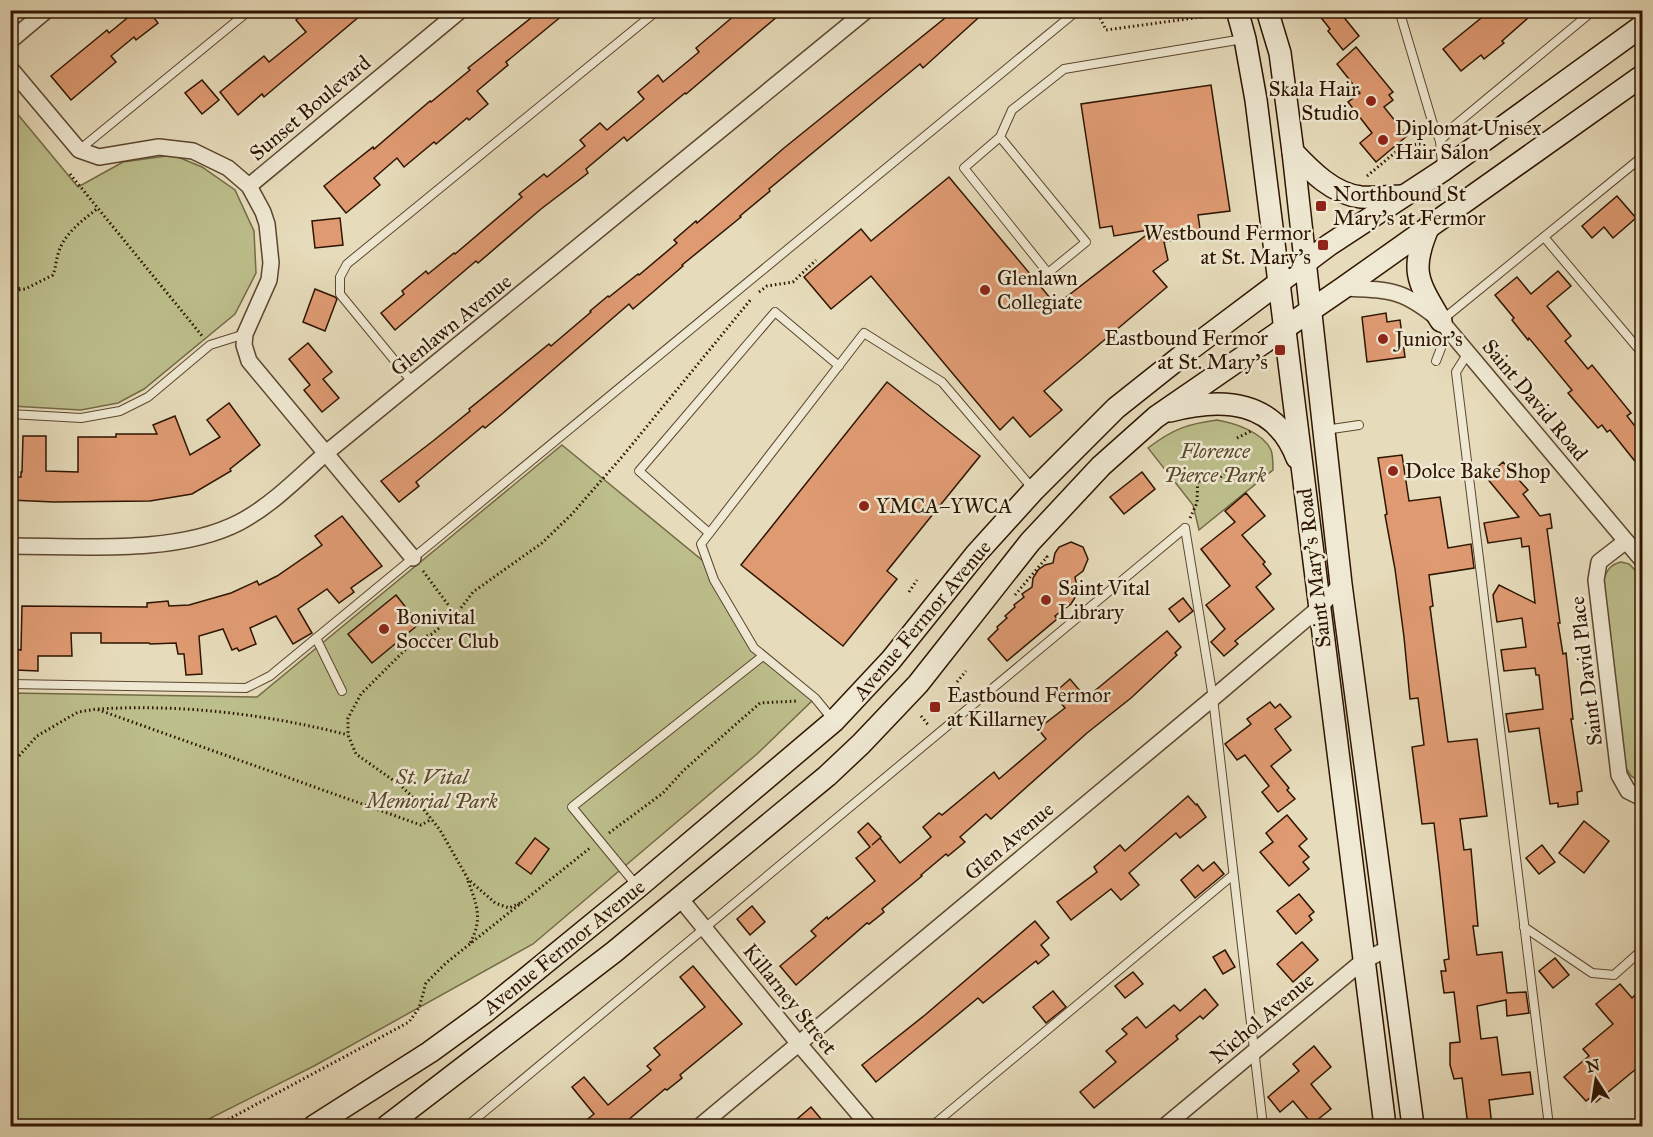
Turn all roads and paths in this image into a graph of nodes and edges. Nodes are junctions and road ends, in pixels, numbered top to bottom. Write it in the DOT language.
graph roads {
  1 [pos="47,10"];
  2 [pos="250,10"];
  3 [pos="461,10"];
  4 [pos="658,10"];
  5 [pos="867,10"];
  6 [pos="1078,10"];
  7 [pos="1096,10"];
  8 [pos="1237,10"];
  9 [pos="1267,10"];
  10 [pos="1594,10"];
  11 [pos="1402,12"];
  12 [pos="1216,15"];
  13 [pos="1642,26"];
  14 [pos="1245,39"];
  15 [pos="10,41"];
  16 [pos="10,68"];
  17 [pos="1642,76"];
  18 [pos="1000,137"];
  19 [pos="1440,141"];
  20 [pos="79,150"];
  21 [pos="1293,152"];
  22 [pos="1642,157"];
  23 [pos="1442,171"];
  24 [pos="70,174"];
  25 [pos="1367,176"];
  26 [pos="249,186"];
  27 [pos="1404,196"];
  28 [pos="98,208"];
  29 [pos="1429,226"];
  30 [pos="1544,237"];
  31 [pos="816,260"];
  32 [pos="1305,263"];
  33 [pos="10,277"];
  34 [pos="1279,283"];
  35 [pos="1343,288"];
  36 [pos="20,290"];
  37 [pos="10,291"];
  38 [pos="1310,309"];
  39 [pos="1445,326"];
  40 [pos="1286,328"];
  41 [pos="245,334"];
  42 [pos="210,345"];
  43 [pos="1468,353"];
  44 [pos="1642,353"];
  45 [pos="1436,361"];
  46 [pos="839,366"];
  47 [pos="414,383"];
  48 [pos="10,414"];
  49 [pos="1156,417"];
  50 [pos="1359,425"];
  51 [pos="1252,430"];
  52 [pos="1323,430"];
  53 [pos="1237,438"];
  54 [pos="326,453"];
  55 [pos="1198,470"];
  56 [pos="1303,472"];
  57 [pos="1225,473"];
  58 [pos="1199,481"];
  59 [pos="1034,490"];
  60 [pos="1185,528"];
  61 [pos="710,533"];
  62 [pos="1626,541"];
  63 [pos="10,546"];
  64 [pos="413,558"];
  65 [pos="1045,560"];
  66 [pos="1642,560"];
  67 [pos="917,580"];
  68 [pos="1341,584"];
  69 [pos="909,592"];
  70 [pos="1014,597"];
  71 [pos="1319,608"];
  72 [pos="455,614"];
  73 [pos="316,638"];
  74 [pos="763,656"];
  75 [pos="966,671"];
  76 [pos="957,682"];
  77 [pos="10,684"];
  78 [pos="342,691"];
  79 [pos="815,698"];
  80 [pos="1213,698"];
  81 [pos="96,710"];
  82 [pos="834,721"];
  83 [pos="348,735"];
  84 [pos="10,766"];
  85 [pos="1642,798"];
  86 [pos="432,819"];
  87 [pos="599,840"];
  88 [pos="1233,875"];
  89 [pos="468,879"];
  90 [pos="638,887"];
  91 [pos="679,897"];
  92 [pos="520,903"];
  93 [pos="1524,927"];
  94 [pos="706,928"];
  95 [pos="468,945"];
  96 [pos="1390,947"];
  97 [pos="1642,950"];
  98 [pos="1363,961"];
  99 [pos="799,1044"];
  100 [pos="1254,1052"];
  101 [pos="216,1126"];
  102 [pos="314,1126"];
  103 [pos="387,1126"];
  104 [pos="467,1126"];
  105 [pos="700,1126"];
  106 [pos="869,1126"];
  107 [pos="932,1126"];
  108 [pos="1165,1126"];
  109 [pos="1263,1126"];
  110 [pos="1385,1126"];
  111 [pos="1413,1126"];
  112 [pos="1549,1126"];
  1 -- 15 [label="street"];
  2 -- 20 [label="lane"];
  3 -- 26 [label="street, Sunset Boulevard"];
  4 -- 47 [label="lane"];
  5 -- 47 [label="street, Glenlawn Avenue"];
  6 -- 64 [label="lane"];
  7 -- 12 [label="path"];
  8 -- 14 [label="main road, Saint Mary's Road"];
  9 -- 21 [label="main road, Saint Mary's Road"];
  10 -- 19 [label="lane"];
  11 -- 19 [label="lane"];
  13 -- 23 [label="main road, Avenue Fermor Avenue"];
  14 -- 18 [label="lane"];
  14 -- 34 [label="main road, Saint Mary's Road"];
  16 -- 20 [label="street"];
  17 -- 29 [label="main road, Avenue Fermor Avenue"];
  18 -- 18 [label="lane"];
  19 -- 23 [label="lane"];
  19 -- 25 [label="path"];
  20 -- 26 [label="street"];
  21 -- 27 [label="main road"];
  21 -- 32 [label="main road, Saint Mary's Road"];
  22 -- 30 [label="lane"];
  23 -- 27 [label="main road, Avenue Fermor Avenue"];
  24 -- 28 [label="path"];
  26 -- 41 [label="street, Sunset Boulevard"];
  27 -- 32 [label="main road, Avenue Fermor Avenue"];
  28 -- 36 [label="path"];
  28 -- 42 [label="path"];
  29 -- 35 [label="main road, Avenue Fermor Avenue"];
  29 -- 39 [label="main road"];
  30 -- 39 [label="lane"];
  30 -- 44 [label="lane"];
  31 -- 72 [label="path"];
  32 -- 34 [label="main road, Avenue Fermor Avenue"];
  32 -- 38 [label="main road, Saint Mary's Road"];
  33 -- 36 [label="path"];
  34 -- 40 [label="main road, Saint Mary's Road"];
  34 -- 59 [label="main road, Avenue Fermor Avenue"];
  35 -- 38 [label="main road, Avenue Fermor Avenue"];
  35 -- 39 [label="street, Saint David Road"];
  36 -- 37 [label="path"];
  38 -- 40 [label="main road, Avenue Fermor Avenue"];
  38 -- 52 [label="main road, Saint Mary's Road"];
  39 -- 43 [label="street, Saint David Road"];
  39 -- 45 [label="lane"];
  40 -- 49 [label="main road, Avenue Fermor Avenue"];
  40 -- 56 [label="main road, Saint Mary's Road"];
  41 -- 42 [label="lane"];
  41 -- 54 [label="street"];
  42 -- 48 [label="lane"];
  43 -- 62 [label="street, Saint David Road"];
  43 -- 93 [label="lane"];
  46 -- 59 [label="lane"];
  46 -- 61 [label="lane"];
  46 -- 61 [label="lane"];
  47 -- 54 [label="street, Glenlawn Avenue"];
  49 -- 56 [label="main road"];
  49 -- 91 [label="main road, Avenue Fermor Avenue"];
  50 -- 52 [label="lane"];
  51 -- 53 [label="path"];
  52 -- 68 [label="main road, Saint Mary's Road"];
  54 -- 63 [label="street, Glenlawn Avenue"];
  54 -- 64 [label="street"];
  55 -- 58 [label="path"];
  56 -- 71 [label="main road, Saint Mary's Road"];
  57 -- 58 [label="path"];
  58 -- 60 [label="path"];
  59 -- 82 [label="main road, Avenue Fermor Avenue"];
  60 -- 80 [label="lane"];
  60 -- 94 [label="lane"];
  61 -- 74 [label="lane"];
  62 -- 66 [label="street, Saint David Road"];
  62 -- 85 [label="street, Saint David Place"];
  64 -- 72 [label="path"];
  64 -- 73 [label="lane"];
  65 -- 70 [label="path"];
  67 -- 69 [label="path"];
  68 -- 71 [label="street, Glen Avenue"];
  68 -- 96 [label="main road, Saint Mary's Road"];
  71 -- 80 [label="street, Glen Avenue"];
  71 -- 98 [label="main road, Saint Mary's Road"];
  72 -- 83 [label="path"];
  73 -- 77 [label="lane"];
  73 -- 78 [label="lane"];
  74 -- 79 [label="lane"];
  74 -- 87 [label="lane"];
  75 -- 76 [label="path"];
  79 -- 82 [label="lane"];
  79 -- 87 [label="path"];
  80 -- 88 [label="lane"];
  80 -- 99 [label="street, Glen Avenue"];
  81 -- 83 [label="path"];
  81 -- 84 [label="path"];
  81 -- 86 [label="path"];
  82 -- 90 [label="main road, Avenue Fermor Avenue"];
  83 -- 86 [label="path"];
  86 -- 89 [label="path"];
  87 -- 90 [label="lane"];
  87 -- 92 [label="path"];
  88 -- 100 [label="lane"];
  88 -- 107 [label="lane"];
  89 -- 92 [label="path"];
  89 -- 95 [label="path"];
  90 -- 102 [label="main road, Avenue Fermor Avenue"];
  91 -- 94 [label="street, Killarney Street"];
  91 -- 103 [label="main road, Avenue Fermor Avenue"];
  92 -- 95 [label="path"];
  93 -- 97 [label="lane"];
  93 -- 112 [label="lane"];
  94 -- 99 [label="street, Killarney Street"];
  94 -- 104 [label="lane"];
  95 -- 101 [label="path"];
  96 -- 98 [label="street, Nichol Avenue"];
  96 -- 111 [label="main road, Saint Mary's Road"];
  98 -- 100 [label="street, Nichol Avenue"];
  98 -- 110 [label="main road, Saint Mary's Road"];
  99 -- 105 [label="street, Glen Avenue"];
  99 -- 106 [label="street, Killarney Street"];
  100 -- 108 [label="street, Nichol Avenue"];
  100 -- 109 [label="lane"];
}
